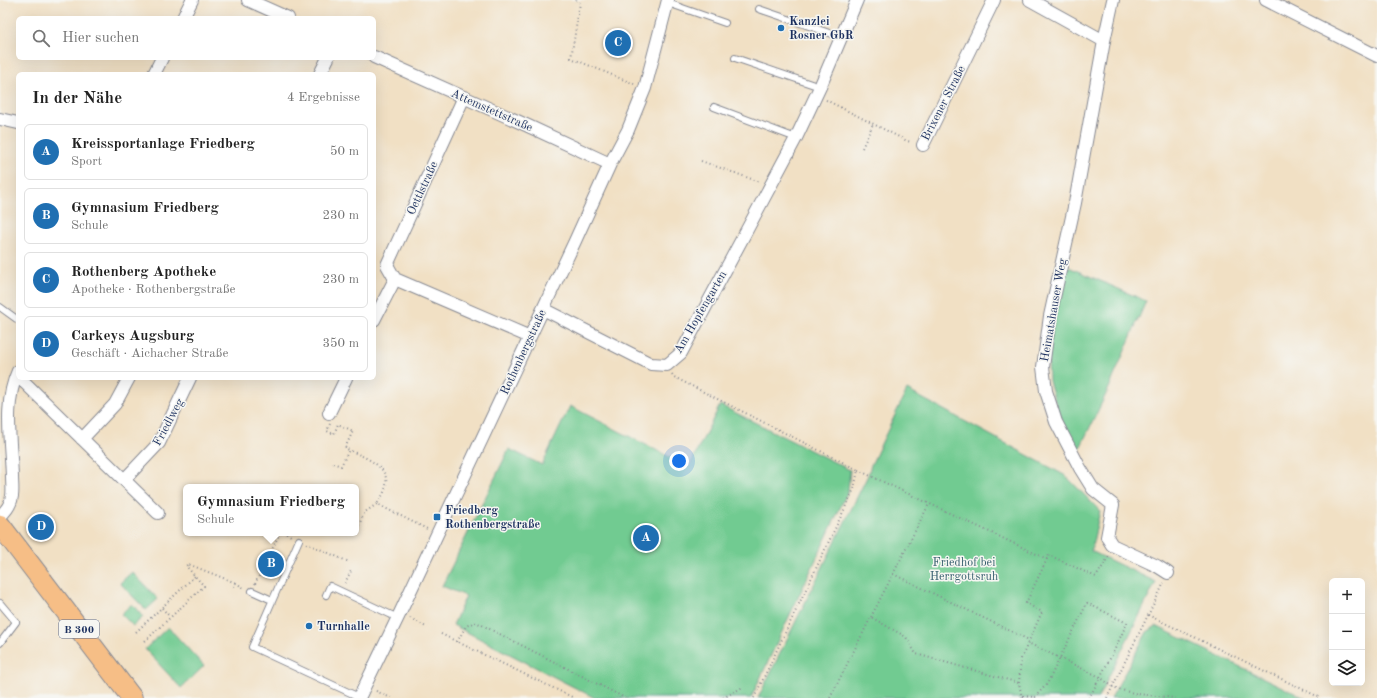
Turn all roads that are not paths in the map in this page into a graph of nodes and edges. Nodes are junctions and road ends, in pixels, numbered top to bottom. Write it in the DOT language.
graph roads {
  1 [pos="192,0"];
  2 [pos="248,0"];
  3 [pos="857,0"];
  4 [pos="994,0"];
  5 [pos="1030,0"];
  6 [pos="1113,0"];
  7 [pos="1266,0"];
  8 [pos="668,1"];
  9 [pos="759,9"];
  10 [pos="184,16"];
  11 [pos="284,16"];
  12 [pos="725,23"];
  13 [pos="841,37"];
  14 [pos="1104,41"];
  15 [pos="1377,56"];
  16 [pos="376,57"];
  17 [pos="735,58"];
  18 [pos="161,60"];
  19 [pos="327,60"];
  20 [pos="155,72"];
  21 [pos="321,72"];
  22 [pos="819,91"];
  23 [pos="464,97"];
  24 [pos="714,107"];
  25 [pos="0,120"];
  26 [pos="16,124"];
  27 [pos="796,138"];
  28 [pos="923,145"];
  29 [pos="610,164"];
  30 [pos="395,279"];
  31 [pos="0,307"];
  32 [pos="543,309"];
  33 [pos="376,316"];
  34 [pos="16,319"];
  35 [pos="530,337"];
  36 [pos="16,380"];
  37 [pos="23,380"];
  38 [pos="128,380"];
  39 [pos="189,380"];
  40 [pos="345,380"];
  41 [pos="329,413"];
  42 [pos="82,438"];
  43 [pos="124,480"];
  44 [pos="158,513"];
  45 [pos="0,516"];
  46 [pos="0,524"];
  47 [pos="299,540"];
  48 [pos="1168,573"];
  49 [pos="252,591"];
  50 [pos="326,595"];
  51 [pos="272,600"];
  52 [pos="0,603"];
  53 [pos="399,616"];
  54 [pos="0,643"];
  55 [pos="132,698"];
  56 [pos="359,698"];
  1 -- 10 [label="street"];
  2 -- 11 [label="street"];
  3 -- 13 [label="street, Am Hopfengarten"];
  4 -- 28 [label="street, Brixener Straße"];
  5 -- 14 [label="street"];
  6 -- 14 [label="street"];
  7 -- 15 [label="street"];
  8 -- 12 [label="lane"];
  8 -- 29 [label="street, Rothenbergstraße"];
  9 -- 13 [label="lane"];
  13 -- 22 [label="street, Am Hopfengarten"];
  14 -- 48 [label="street, Heimatshauser Weg"];
  16 -- 23 [label="street, Attemstettstraße"];
  17 -- 22 [label="lane"];
  18 -- 20 [label="street"];
  19 -- 21 [label="street"];
  22 -- 27 [label="street, Am Hopfengarten"];
  23 -- 29 [label="street, Attemstettstraße"];
  23 -- 30 [label="street, Oettlstraße"];
  24 -- 27 [label="lane"];
  25 -- 26 [label="street"];
  27 -- 32 [label="street, Am Hopfengarten"];
  29 -- 32 [label="street, Rothenbergstraße"];
  30 -- 33 [label="street"];
  30 -- 35 [label="street"];
  31 -- 34 [label="lane"];
  32 -- 35 [label="street, Rothenbergstraße"];
  35 -- 53 [label="street, Rothenbergstraße"];
  36 -- 45 [label="street"];
  37 -- 42 [label="street"];
  38 -- 42 [label="street"];
  39 -- 43 [label="street, Friedlweg"];
  40 -- 41 [label="street"];
  42 -- 43 [label="street"];
  43 -- 44 [label="street"];
  46 -- 55 [label="main road, B 300"];
  47 -- 51 [label="lane"];
  49 -- 51 [label="lane"];
  50 -- 53 [label="lane"];
  51 -- 56 [label="lane"];
  52 -- 54 [label="lane"];
  53 -- 56 [label="street, Rothenbergstraße"];
}
